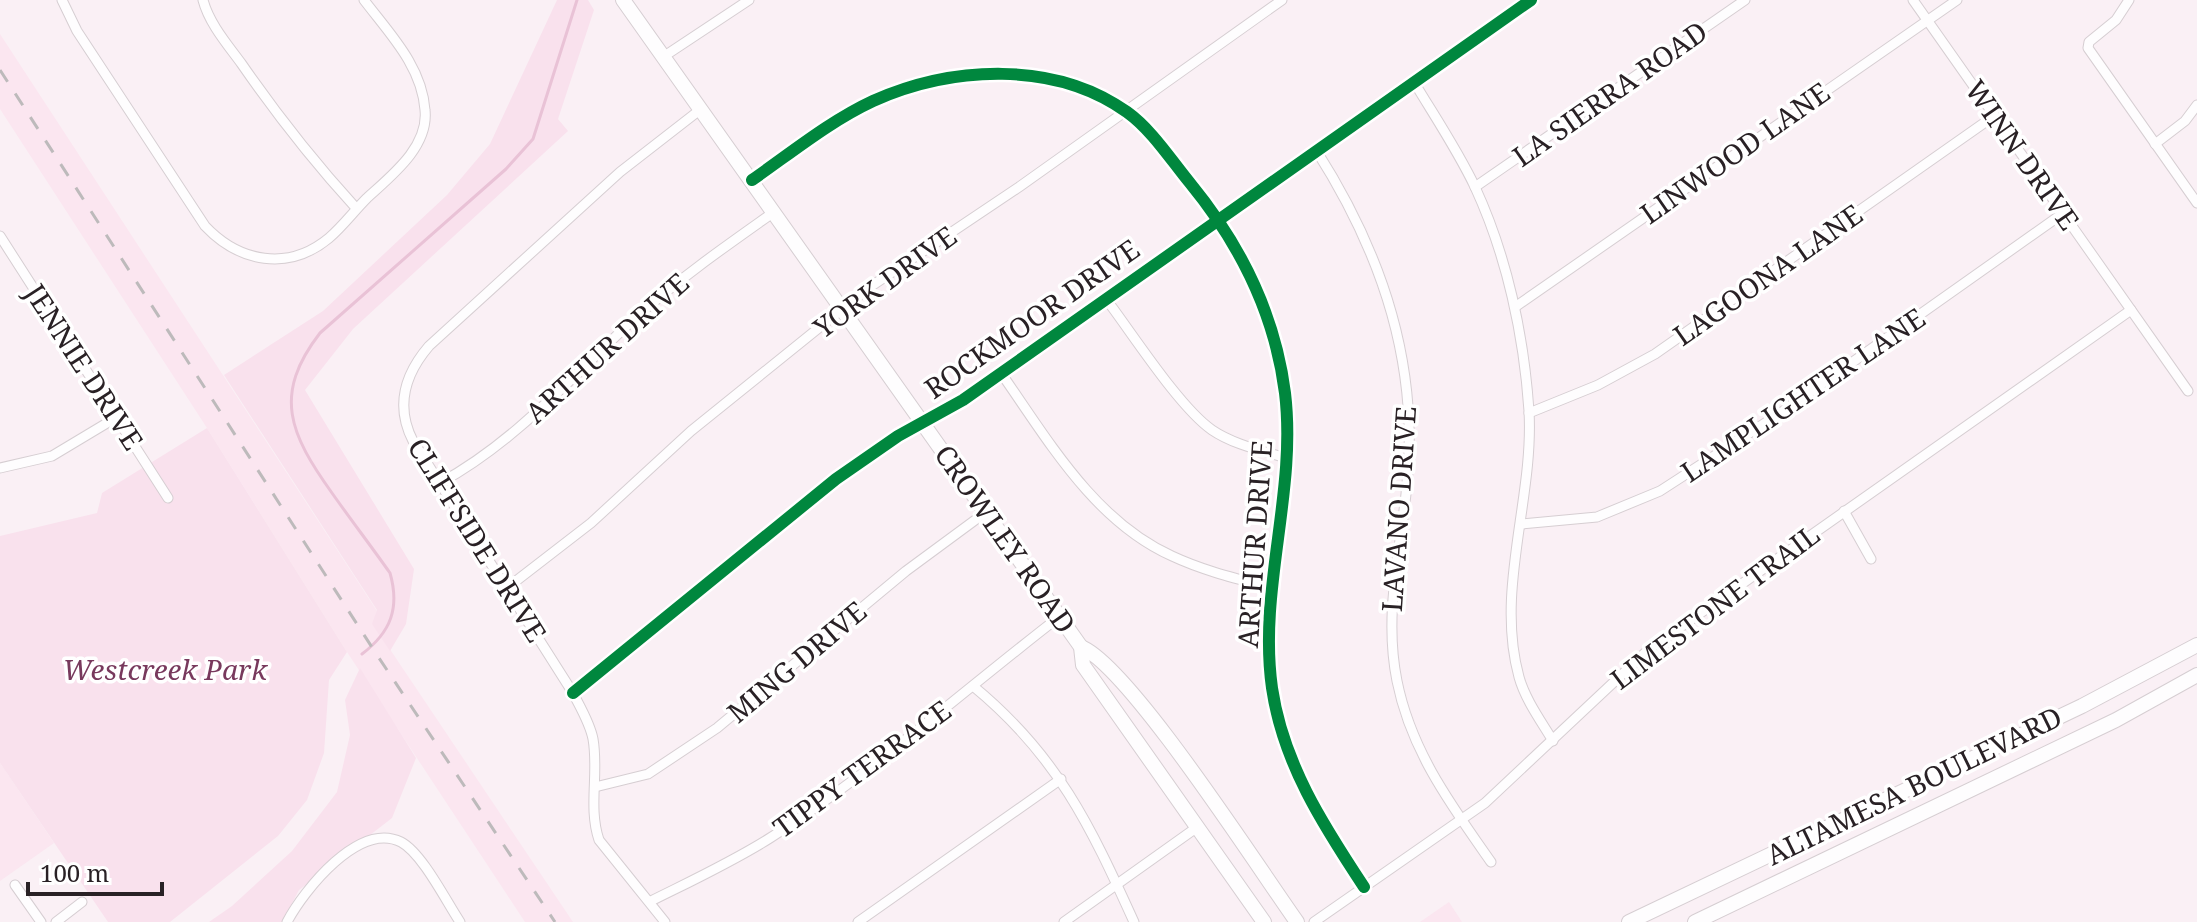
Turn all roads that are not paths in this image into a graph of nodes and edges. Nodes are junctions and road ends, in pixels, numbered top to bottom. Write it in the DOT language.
graph roads {
  1 [pos="62,0"];
  2 [pos="203,0"];
  3 [pos="364,0"];
  4 [pos="623,0"];
  5 [pos="749,0"];
  6 [pos="1282,0"];
  7 [pos="1531,0"];
  8 [pos="1745,0"];
  9 [pos="1913,0"];
  10 [pos="1957,0"];
  11 [pos="2129,0"];
  12 [pos="1928,20"];
  13 [pos="663,57"];
  14 [pos="1414,82"];
  15 [pos="2197,105"];
  16 [pos="701,109"];
  17 [pos="1126,111"];
  18 [pos="1994,116"];
  19 [pos="2155,144"];
  20 [pos="1316,150"];
  21 [pos="752,180"];
  22 [pos="1475,187"];
  23 [pos="2197,203"];
  24 [pos="356,208"];
  25 [pos="774,212"];
  26 [pos="2062,214"];
  27 [pos="1216,220"];
  28 [pos="0,236"];
  29 [pos="1106,299"];
  30 [pos="1515,307"];
  31 [pos="844,310"];
  32 [pos="2131,310"];
  33 [pos="1001,373"];
  34 [pos="2188,391"];
  35 [pos="1529,413"];
  36 [pos="117,417"];
  37 [pos="924,423"];
  38 [pos="1289,459"];
  39 [pos="0,468"];
  40 [pos="440,483"];
  41 [pos="168,498"];
  42 [pos="1844,511"];
  43 [pos="986,512"];
  44 [pos="1522,524"];
  45 [pos="1871,559"];
  46 [pos="507,588"];
  47 [pos="1272,588"];
  48 [pos="1059,617"];
  49 [pos="2197,645"];
  50 [pos="1081,647"];
  51 [pos="2197,675"];
  52 [pos="973,686"];
  53 [pos="573,693"];
  54 [pos="1553,741"];
  55 [pos="1061,779"];
  56 [pos="1930,779"];
  57 [pos="595,787"];
  58 [pos="1943,805"];
  59 [pos="1462,820"];
  60 [pos="1196,828"];
  61 [pos="1491,862"];
  62 [pos="1117,884"];
  63 [pos="15,885"];
  64 [pos="1364,887"];
  65 [pos="651,901"];
  66 [pos="82,902"];
  67 [pos="458,921"];
  68 [pos="41,922"];
  69 [pos="56,922"];
  70 [pos="287,922"];
  71 [pos="665,922"];
  72 [pos="858,922"];
  73 [pos="1064,922"];
  74 [pos="1134,922"];
  75 [pos="1264,922"];
  76 [pos="1297,922"];
  77 [pos="1314,922"];
  78 [pos="1629,922"];
  79 [pos="1695,922"];
  1 -- 24 [label="street"];
  2 -- 24 [label="street"];
  3 -- 24 [label="street"];
  4 -- 13 [label="main road, CROWLEY ROAD"];
  5 -- 13 [label="street"];
  6 -- 17 [label="street, YORK DRIVE"];
  7 -- 14 [label="street, ROCKMOOR DRIVE"];
  8 -- 22 [label="street, LA SIERRA ROAD"];
  9 -- 12 [label="street, WINN DRIVE"];
  10 -- 12 [label="street, LINWOOD LANE"];
  11 -- 19 [label="street"];
  12 -- 18 [label="street, WINN DRIVE"];
  12 -- 30 [label="street, LINWOOD LANE"];
  13 -- 16 [label="main road, CROWLEY ROAD"];
  14 -- 20 [label="street, ROCKMOOR DRIVE"];
  14 -- 22 [label="street"];
  15 -- 19 [label="street"];
  16 -- 21 [label="main road, CROWLEY ROAD"];
  16 -- 40 [label="street, CLIFFSIDE DRIVE"];
  17 -- 21 [label="street, ARTHUR DRIVE"];
  17 -- 27 [label="street, ARTHUR DRIVE"];
  17 -- 31 [label="street, YORK DRIVE"];
  18 -- 26 [label="street, WINN DRIVE"];
  18 -- 35 [label="street, LAGOONA LANE"];
  19 -- 23 [label="street"];
  20 -- 27 [label="street, ROCKMOOR DRIVE"];
  20 -- 59 [label="street, LAVANO DRIVE"];
  21 -- 25 [label="main road, CROWLEY ROAD"];
  22 -- 30 [label="street"];
  25 -- 31 [label="main road, CROWLEY ROAD"];
  25 -- 40 [label="street, ARTHUR DRIVE"];
  26 -- 32 [label="street, WINN DRIVE"];
  26 -- 44 [label="street, LAMPLIGHTER LANE"];
  27 -- 29 [label="street, ROCKMOOR DRIVE"];
  27 -- 38 [label="street, ARTHUR DRIVE"];
  28 -- 36 [label="street, JENNIE DRIVE"];
  29 -- 33 [label="street, ROCKMOOR DRIVE"];
  29 -- 38 [label="street"];
  30 -- 35 [label="street"];
  31 -- 37 [label="main road, CROWLEY ROAD"];
  31 -- 46 [label="street, YORK DRIVE"];
  32 -- 34 [label="street, WINN DRIVE"];
  32 -- 42 [label="street, LIMESTONE TRAIL"];
  33 -- 37 [label="street, ROCKMOOR DRIVE"];
  33 -- 47 [label="street"];
  35 -- 44 [label="street"];
  36 -- 39 [label="street"];
  36 -- 41 [label="street, JENNIE DRIVE"];
  37 -- 43 [label="main road, CROWLEY ROAD"];
  37 -- 53 [label="street, ROCKMOOR DRIVE"];
  38 -- 47 [label="street, ARTHUR DRIVE"];
  40 -- 46 [label="street, CLIFFSIDE DRIVE"];
  42 -- 45 [label="street"];
  42 -- 54 [label="street, LIMESTONE TRAIL"];
  43 -- 48 [label="main road, CROWLEY ROAD"];
  43 -- 57 [label="street, MING DRIVE"];
  44 -- 54 [label="street"];
  46 -- 53 [label="street, CLIFFSIDE DRIVE"];
  47 -- 64 [label="street, ARTHUR DRIVE"];
  48 -- 50 [label="main road, CROWLEY ROAD"];
  48 -- 52 [label="street, TIPPY TERRACE"];
  49 -- 56 [label="main road, ALTAMESA BOULEVARD"];
  50 -- 60 [label="main road, CROWLEY ROAD"];
  50 -- 76 [label="main road, CROWLEY ROAD"];
  51 -- 58 [label="main road, ALTAMESA BOULEVARD"];
  52 -- 55 [label="street"];
  52 -- 65 [label="street, TIPPY TERRACE"];
  53 -- 57 [label="street, CLIFFSIDE DRIVE"];
  54 -- 59 [label="street, LIMESTONE TRAIL"];
  55 -- 62 [label="street"];
  55 -- 72 [label="street"];
  56 -- 58 [label="main road"];
  56 -- 78 [label="main road, ALTAMESA BOULEVARD"];
  57 -- 65 [label="street, CLIFFSIDE DRIVE"];
  58 -- 79 [label="main road, ALTAMESA BOULEVARD"];
  59 -- 61 [label="street, LAVANO DRIVE"];
  59 -- 64 [label="street, LIMESTONE TRAIL"];
  60 -- 62 [label="street"];
  60 -- 75 [label="main road, CROWLEY ROAD"];
  62 -- 73 [label="street"];
  62 -- 74 [label="street"];
  63 -- 68 [label="street"];
  64 -- 77 [label="street, LIMESTONE TRAIL"];
  65 -- 71 [label="street, CLIFFSIDE DRIVE"];
  66 -- 69 [label="street"];
  67 -- 70 [label="street"];
}
